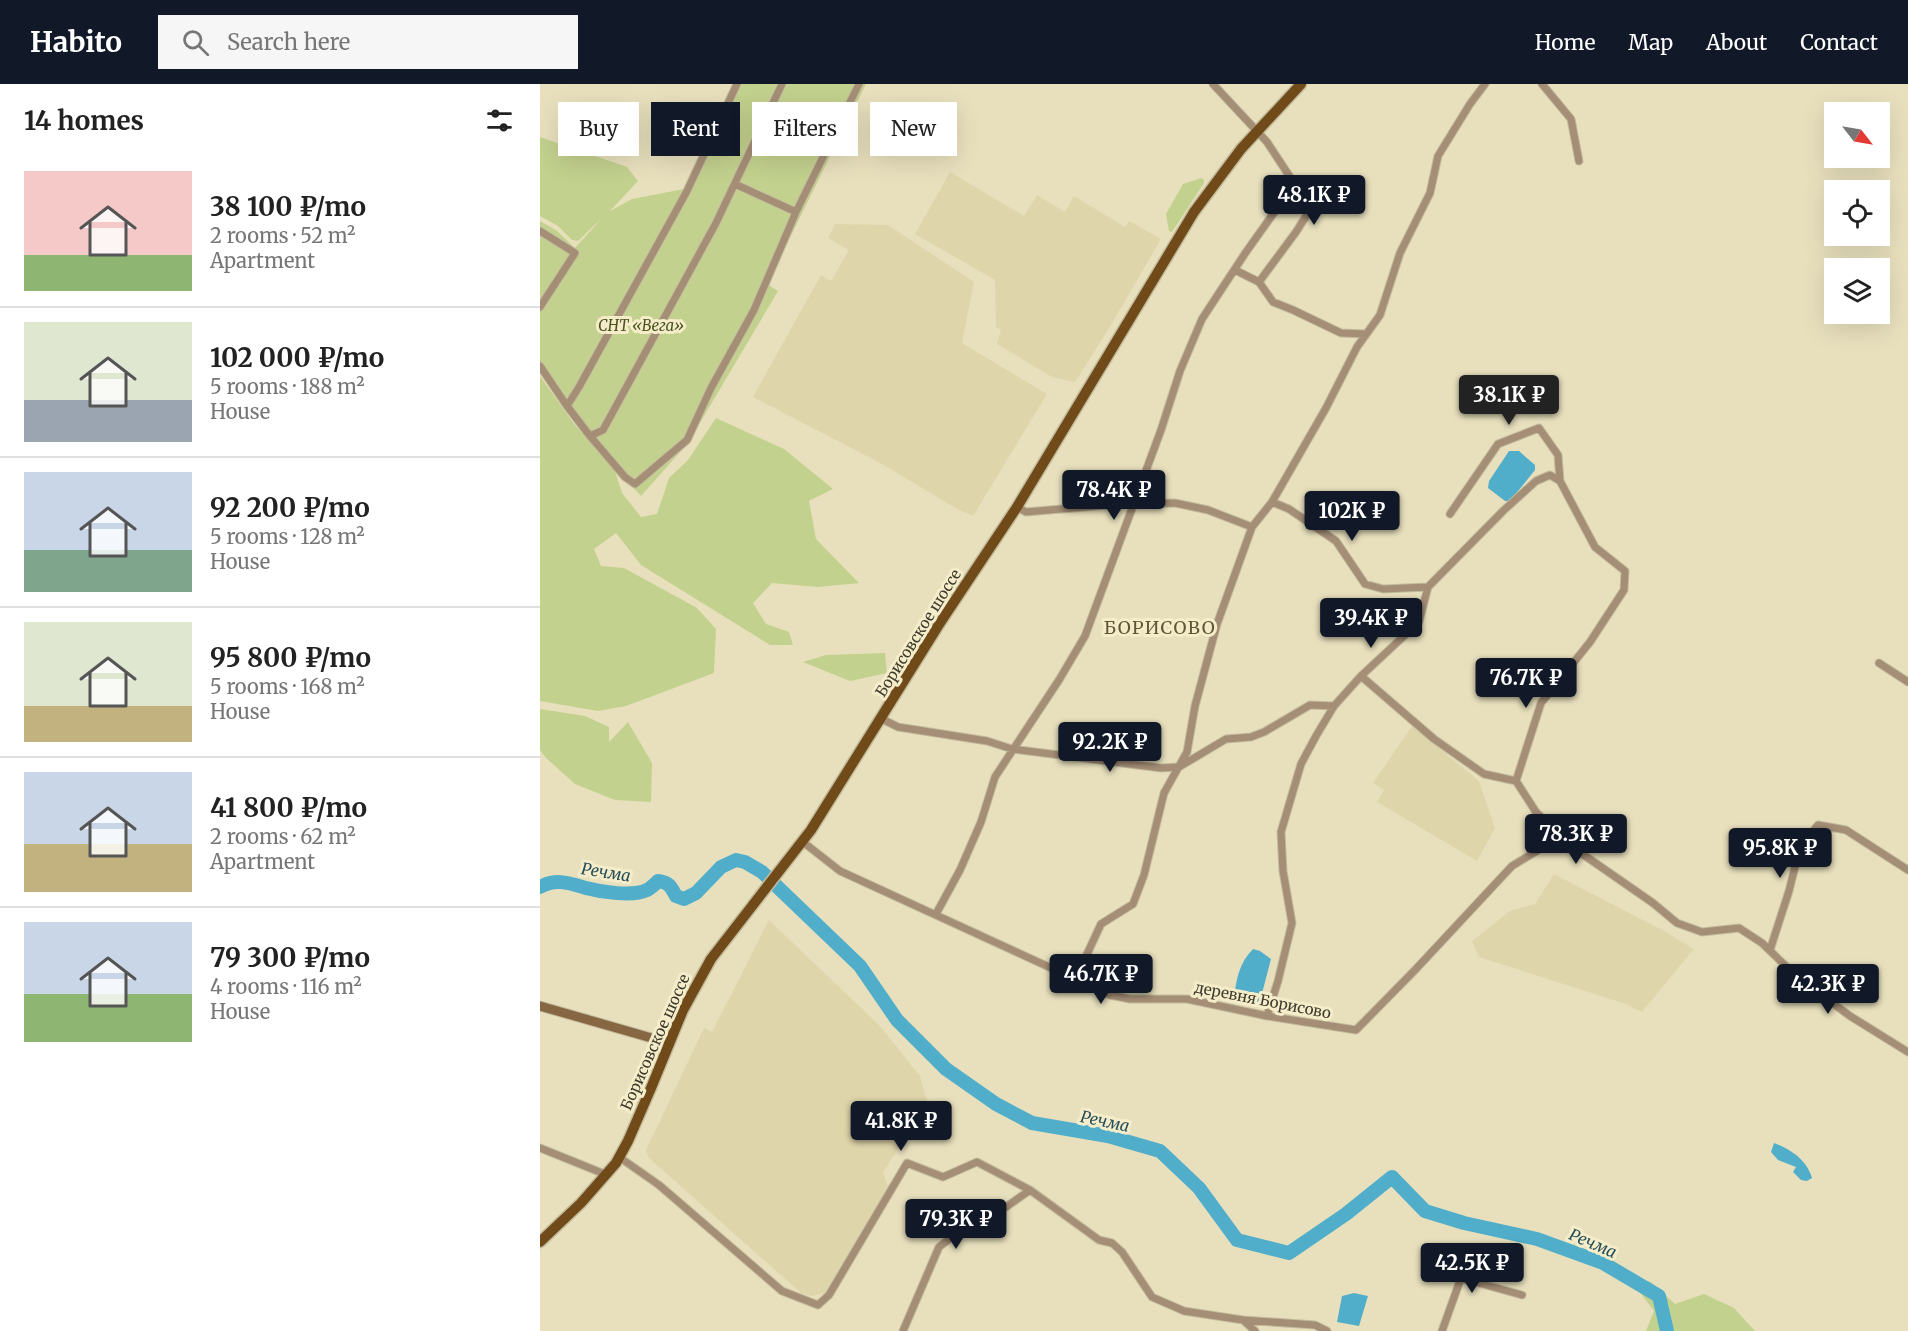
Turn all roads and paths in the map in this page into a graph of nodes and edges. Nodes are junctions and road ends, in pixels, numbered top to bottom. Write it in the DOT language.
graph roads {
  1 [pos="737,84"];
  2 [pos="782,84"];
  3 [pos="859,84"];
  4 [pos="1213,84"];
  5 [pos="1301,84"];
  6 [pos="1485,84"];
  7 [pos="1542,84"];
  8 [pos="1257,131"];
  9 [pos="1579,161"];
  10 [pos="1292,180"];
  11 [pos="735,184"];
  12 [pos="796,212"];
  13 [pos="540,231"];
  14 [pos="1235,270"];
  15 [pos="1259,282"];
  16 [pos="540,307"];
  17 [pos="1366,334"];
  18 [pos="540,366"];
  19 [pos="567,406"];
  20 [pos="590,436"];
  21 [pos="1560,481"];
  22 [pos="1272,502"];
  23 [pos="1133,504"];
  24 [pos="1017,507"];
  25 [pos="1450,514"];
  26 [pos="1252,527"];
  27 [pos="1428,587"];
  28 [pos="1879,663"];
  29 [pos="1360,676"];
  30 [pos="1908,682"];
  31 [pos="1334,706"];
  32 [pos="882,719"];
  33 [pos="1012,748"];
  34 [pos="1179,767"];
  35 [pos="1516,781"];
  36 [pos="803,842"];
  37 [pos="1568,844"];
  38 [pos="1908,870"];
  39 [pos="936,914"];
  40 [pos="1770,950"];
  41 [pos="1075,980"];
  42 [pos="540,1006"];
  43 [pos="1267,1016"];
  44 [pos="669,1043"];
  45 [pos="1908,1052"];
  46 [pos="540,1148"];
  47 [pos="620,1157"];
  48 [pos="607,1175"];
  49 [pos="1030,1190"];
  50 [pos="541,1239"];
  51 [pos="1522,1295"];
  52 [pos="1243,1320"];
  53 [pos="1317,1328"];
  54 [pos="903,1331"];
  55 [pos="1255,1331"];
  56 [pos="1327,1331"];
  57 [pos="1442,1331"];
  1 -- 19 [label="street"];
  2 -- 11 [label="street"];
  3 -- 12 [label="street"];
  4 -- 8 [label="street"];
  5 -- 8 [label="main road, Борисовское шоссе"];
  6 -- 17 [label="street"];
  7 -- 9 [label="street"];
  8 -- 10 [label="street"];
  8 -- 24 [label="main road, Борисовское шоссе"];
  10 -- 14 [label="street"];
  10 -- 15 [label="street"];
  11 -- 12 [label="street"];
  11 -- 20 [label="street"];
  12 -- 20 [label="street"];
  13 -- 16 [label="street"];
  14 -- 15 [label="street"];
  14 -- 23 [label="street"];
  15 -- 17 [label="street"];
  17 -- 22 [label="street"];
  18 -- 19 [label="street"];
  19 -- 20 [label="street"];
  21 -- 25 [label="street"];
  21 -- 27 [label="street"];
  21 -- 35 [label="street"];
  22 -- 26 [label="street"];
  22 -- 27 [label="street"];
  23 -- 24 [label="street"];
  23 -- 26 [label="street"];
  23 -- 33 [label="street"];
  24 -- 32 [label="main road, Борисовское шоссе"];
  26 -- 34 [label="street"];
  27 -- 29 [label="street"];
  28 -- 30 [label="street"];
  29 -- 31 [label="street"];
  29 -- 35 [label="street"];
  31 -- 34 [label="street"];
  31 -- 43 [label="street"];
  32 -- 33 [label="street"];
  32 -- 36 [label="main road, Борисовское шоссе"];
  33 -- 34 [label="street"];
  33 -- 39 [label="street"];
  34 -- 41 [label="street"];
  35 -- 37 [label="street"];
  36 -- 39 [label="street, деревня Борисово"];
  36 -- 44 [label="main road, Борисовское шоссе"];
  37 -- 40 [label="street"];
  37 -- 43 [label="street, деревня Борисово"];
  38 -- 40 [label="street"];
  39 -- 41 [label="street, деревня Борисово"];
  40 -- 45 [label="street"];
  41 -- 43 [label="street, деревня Борисово"];
  42 -- 44 [label="street"];
  44 -- 47 [label="main road, Борисовское шоссе"];
  46 -- 48 [label="street"];
  47 -- 48 [label="main road, Борисовское шоссе"];
  47 -- 49 [label="street"];
  48 -- 50 [label="main road, Борисовское шоссе"];
  49 -- 52 [label="street"];
  49 -- 54 [label="street"];
  51 -- 57 [label="street"];
  52 -- 53 [label="street"];
  52 -- 55 [label="street"];
  53 -- 56 [label="street"];
}
